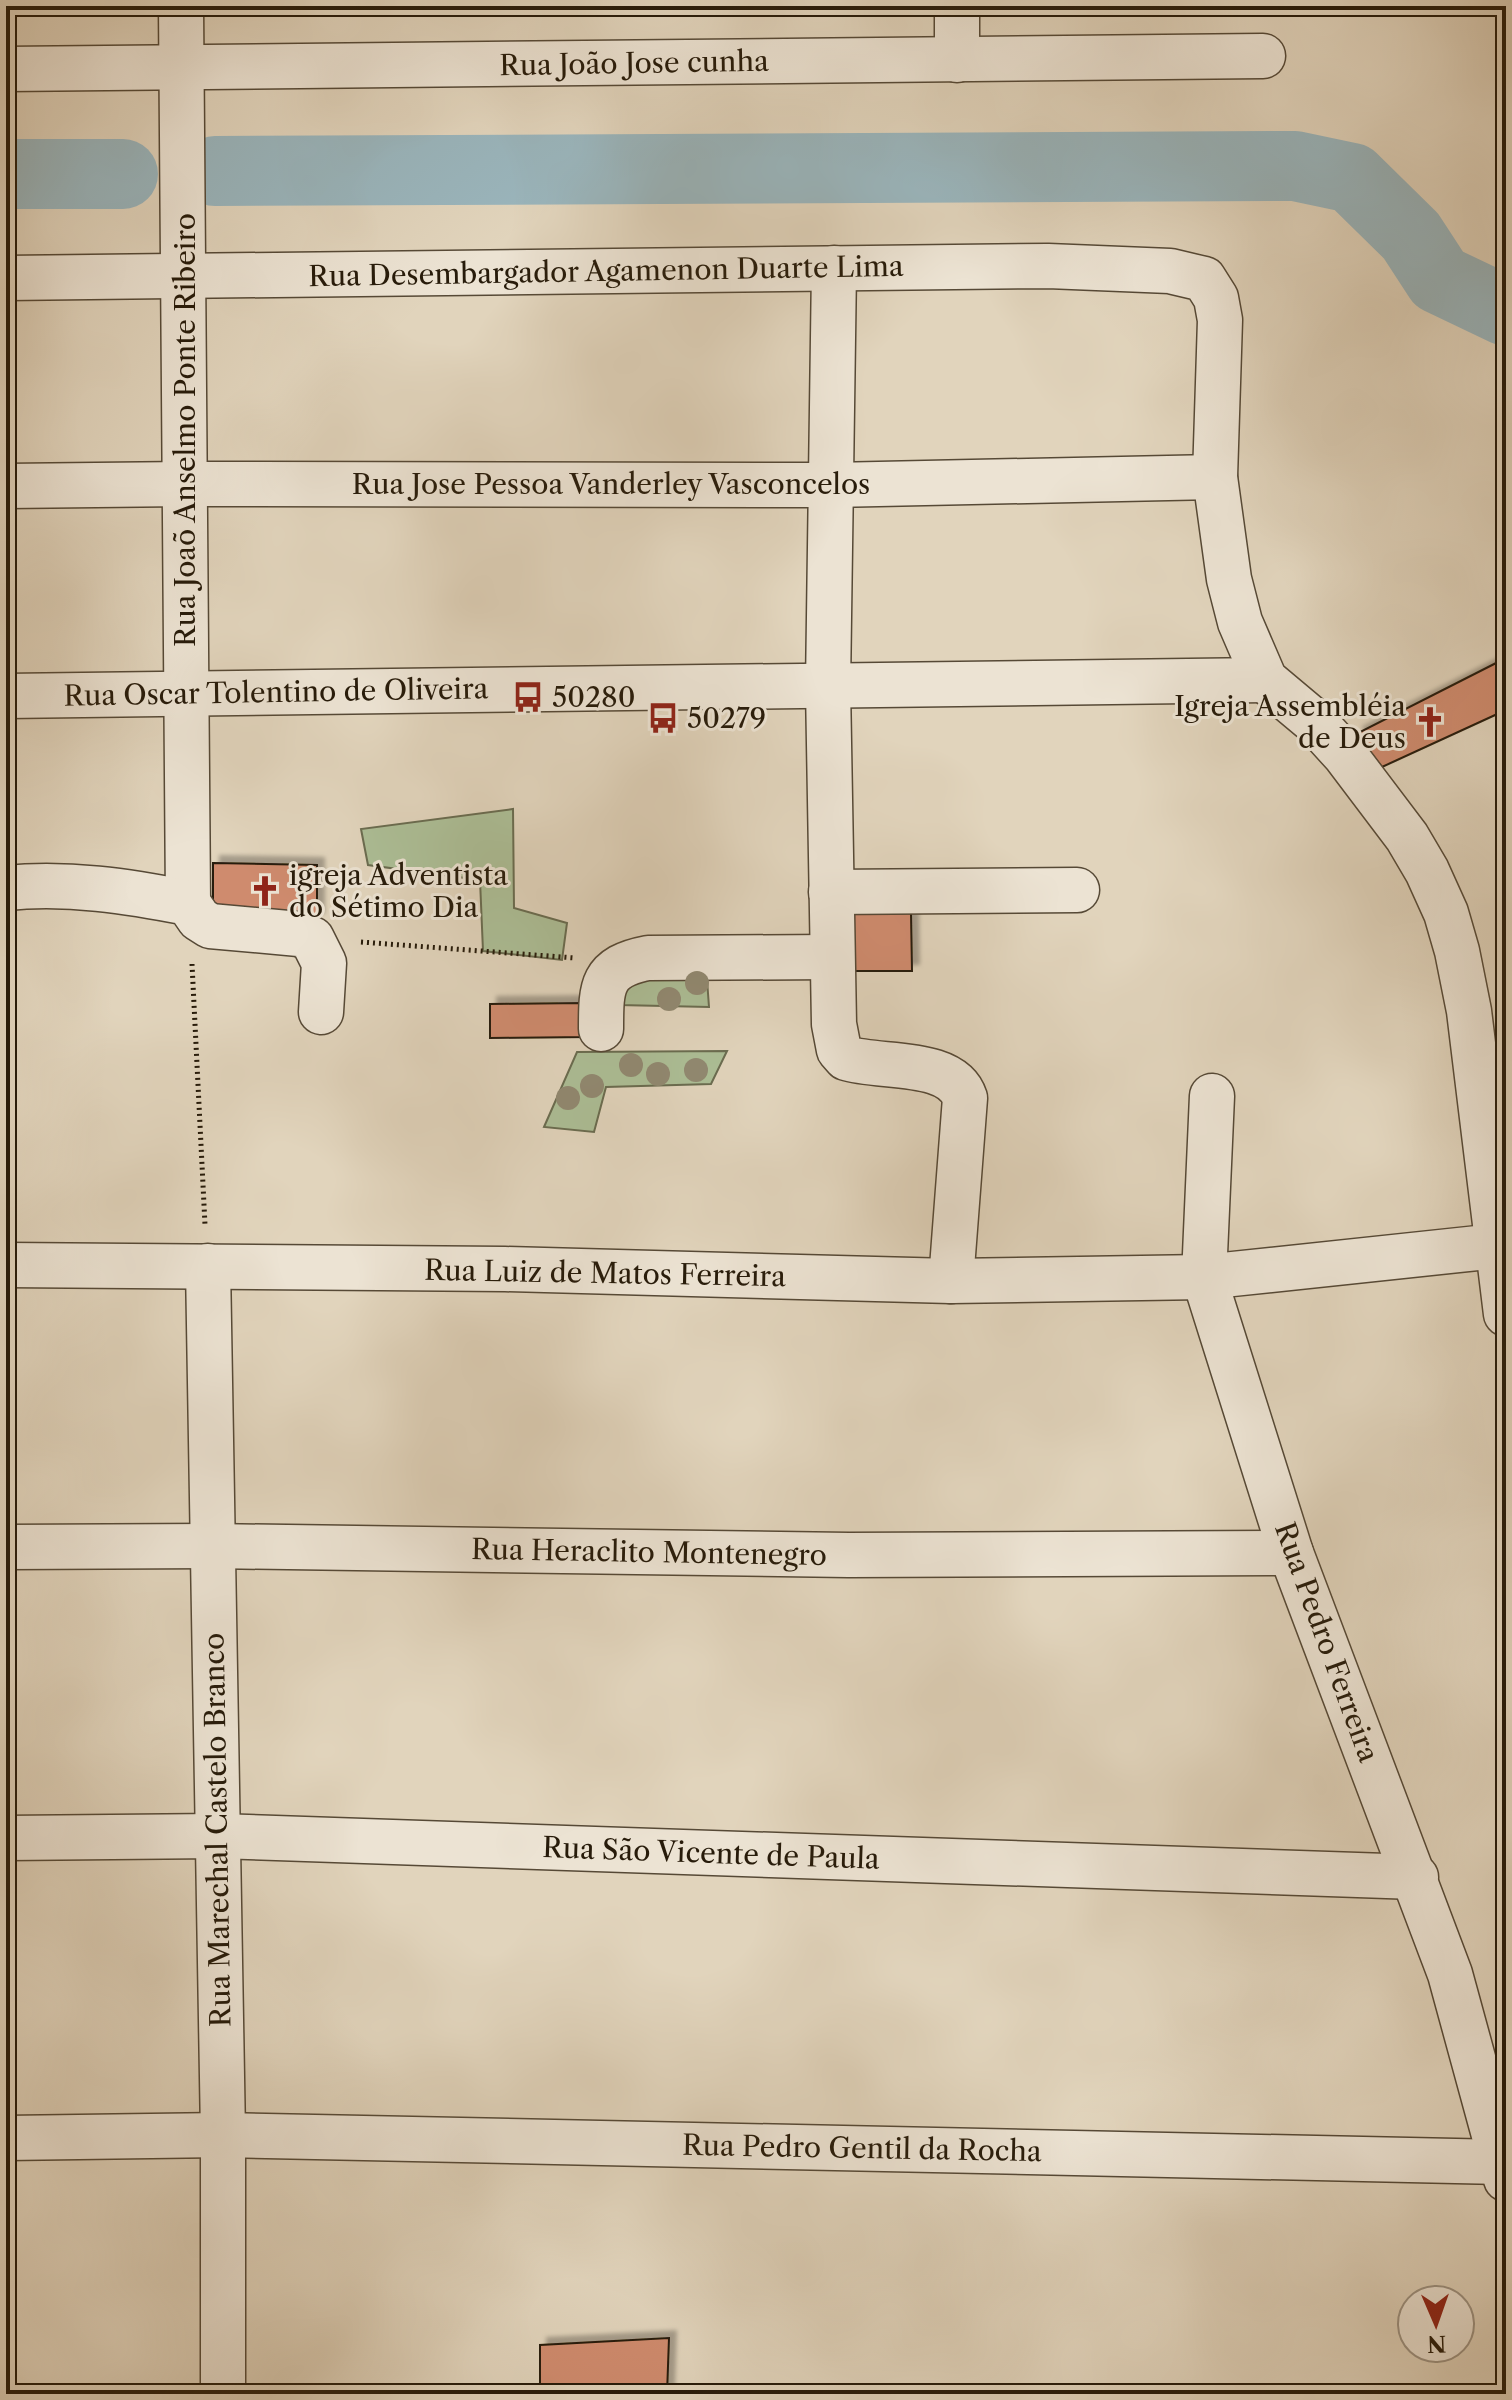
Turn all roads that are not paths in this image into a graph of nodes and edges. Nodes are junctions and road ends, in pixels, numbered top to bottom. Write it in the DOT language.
graph roads {
  1 [pos="181,6"];
  2 [pos="957,6"];
  3 [pos="1263,56"];
  4 [pos="957,60"];
  5 [pos="182,67"];
  6 [pos="6,69"];
  7 [pos="834,268"];
  8 [pos="184,275"];
  9 [pos="6,278"];
  10 [pos="1215,477"];
  11 [pos="186,484"];
  12 [pos="832,485"];
  13 [pos="6,486"];
  14 [pos="1265,680"];
  15 [pos="828,687"];
  16 [pos="186,693"];
  17 [pos="6,696"];
  18 [pos="6,888"];
  19 [pos="1077,890"];
  20 [pos="831,892"];
  21 [pos="188,903"];
  22 [pos="831,957"];
  23 [pos="321,1012"];
  24 [pos="601,1029"];
  25 [pos="1212,1096"];
  26 [pos="1501,1246"];
  27 [pos="6,1265"];
  28 [pos="208,1266"];
  29 [pos="1204,1277"];
  30 [pos="951,1281"];
  31 [pos="1506,1314"];
  32 [pos="211,1546"];
  33 [pos="6,1547"];
  34 [pos="1291,1553"];
  35 [pos="218,1836"];
  36 [pos="6,1838"];
  37 [pos="1416,1877"];
  38 [pos="223,2135"];
  39 [pos="6,2138"];
  40 [pos="1504,2170"];
  41 [pos="223,2394"];
  1 -- 5 [label="street, Rua Joaõ Anselmo Ponte Ribeiro"];
  2 -- 4 [label="street"];
  3 -- 4 [label="street, Rua João Jose cunha"];
  4 -- 5 [label="street, Rua João Jose cunha"];
  5 -- 6 [label="street, Rua João Jose cunha"];
  5 -- 8 [label="street, Rua Joaõ Anselmo Ponte Ribeiro"];
  7 -- 8 [label="street, Rua Desembargador Agamenon Duarte Lima"];
  7 -- 10 [label="street, Rua Desembargador Agamenon Duarte Lima"];
  7 -- 12 [label="street"];
  8 -- 9 [label="street, Rua Desembargador Agamenon Duarte Lima"];
  8 -- 11 [label="street, Rua Joaõ Anselmo Ponte Ribeiro"];
  10 -- 12 [label="street, Rua Jose Pessoa Vanderley Vasconcelos"];
  10 -- 14 [label="street"];
  11 -- 12 [label="street, Rua Jose Pessoa Vanderley Vasconcelos"];
  11 -- 13 [label="street, Rua Jose Pessoa Vanderley Vasconcelos"];
  11 -- 16 [label="street, Rua Joaõ Anselmo Ponte Ribeiro"];
  12 -- 15 [label="street"];
  14 -- 15 [label="street, Rua Oscar Tolentino de Oliveira"];
  14 -- 26 [label="street"];
  15 -- 16 [label="street, Rua Oscar Tolentino de Oliveira"];
  15 -- 20 [label="street"];
  16 -- 17 [label="street, Rua Oscar Tolentino de Oliveira"];
  16 -- 21 [label="street, Rua Joaõ Anselmo Ponte Ribeiro"];
  18 -- 21 [label="street"];
  19 -- 20 [label="street"];
  20 -- 22 [label="street"];
  21 -- 23 [label="street"];
  22 -- 24 [label="street"];
  22 -- 30 [label="street"];
  25 -- 29 [label="street, Rua Pedro Ferreira"];
  26 -- 29 [label="street, Rua Luiz de Matos Ferreira"];
  26 -- 31 [label="street"];
  27 -- 28 [label="street, Rua Luiz de Matos Ferreira"];
  28 -- 30 [label="street, Rua Luiz de Matos Ferreira"];
  28 -- 32 [label="street, Rua Marechal Castelo Branco"];
  29 -- 30 [label="street, Rua Luiz de Matos Ferreira"];
  29 -- 34 [label="street, Rua Pedro Ferreira"];
  32 -- 33 [label="street, Rua Heraclito Montenegro"];
  32 -- 34 [label="street, Rua Heraclito Montenegro"];
  32 -- 35 [label="street, Rua Marechal Castelo Branco"];
  34 -- 37 [label="street, Rua Pedro Ferreira"];
  35 -- 36 [label="street, Rua São Vicente de Paula"];
  35 -- 37 [label="street, Rua São Vicente de Paula"];
  35 -- 38 [label="street, Rua Marechal Castelo Branco"];
  37 -- 40 [label="street, Rua Pedro Ferreira"];
  38 -- 39 [label="street"];
  38 -- 40 [label="street, Rua Pedro Gentil da Rocha"];
  38 -- 41 [label="street, Rua Marechal Castelo Branco"];
}
